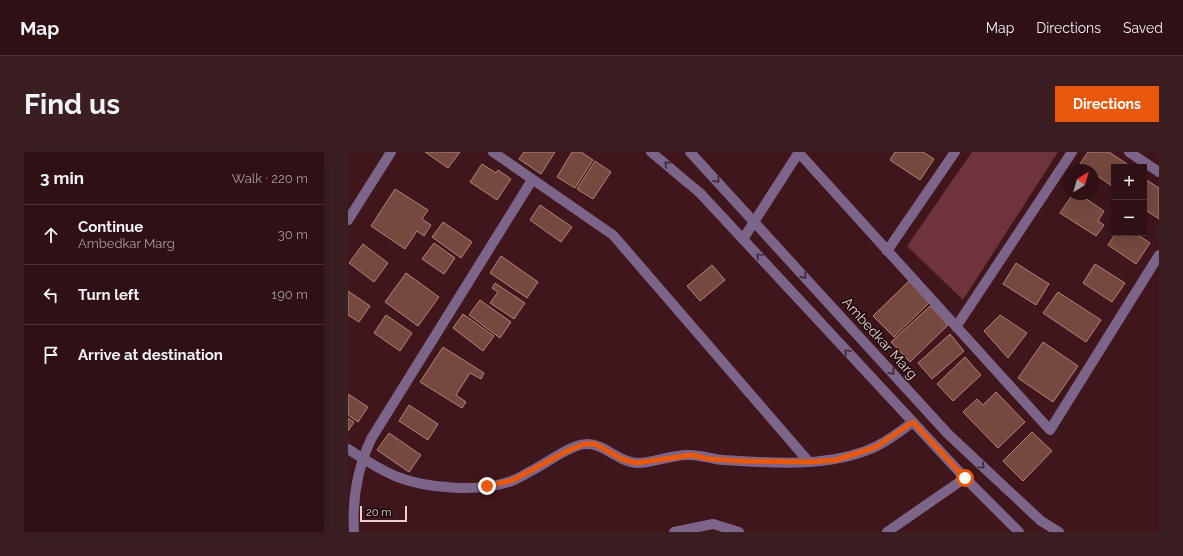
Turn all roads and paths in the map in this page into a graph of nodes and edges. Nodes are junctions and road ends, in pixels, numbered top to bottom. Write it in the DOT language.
graph roads {
  1 [pos="391,152"];
  2 [pos="493,152"];
  3 [pos="651,152"];
  4 [pos="690,152"];
  5 [pos="955,152"];
  6 [pos="1072,152"];
  7 [pos="1129,152"];
  8 [pos="799,153"];
  9 [pos="1159,172"];
  10 [pos="532,180"];
  11 [pos="348,220"];
  12 [pos="754,221"];
  13 [pos="743,239"];
  14 [pos="887,251"];
  15 [pos="1159,255"];
  16 [pos="956,327"];
  17 [pos="913,422"];
  18 [pos="348,449"];
  19 [pos="362,459"];
  20 [pos="809,462"];
  21 [pos="965,478"];
  22 [pos="354,532"];
  23 [pos="674,532"];
  24 [pos="739,532"];
  25 [pos="887,532"];
  26 [pos="1018,532"];
  27 [pos="1060,532"];
  1 -- 11 [label="street"];
  2 -- 10 [label="street"];
  13 -- 3 [label="street, one-way"];
  4 -- 12 [label="street, Ambedkar Marg, one-way"];
  5 -- 14 [label="street"];
  6 -- 16 [label="street"];
  7 -- 9 [label="street"];
  8 -- 12 [label="street"];
  8 -- 14 [label="street"];
  10 -- 19 [label="street"];
  10 -- 20 [label="street"];
  12 -- 13 [label="street"];
  12 -- 27 [label="street, Ambedkar Marg, one-way"];
  17 -- 13 [label="street, one-way"];
  14 -- 16 [label="street"];
  15 -- 16 [label="street"];
  17 -- 20 [label="street"];
  17 -- 21 [label="street"];
  18 -- 19 [label="street"];
  19 -- 20 [label="street"];
  19 -- 22 [label="street"];
  21 -- 25 [label="street"];
  21 -- 26 [label="street"];
  23 -- 24 [label="street"];
}
